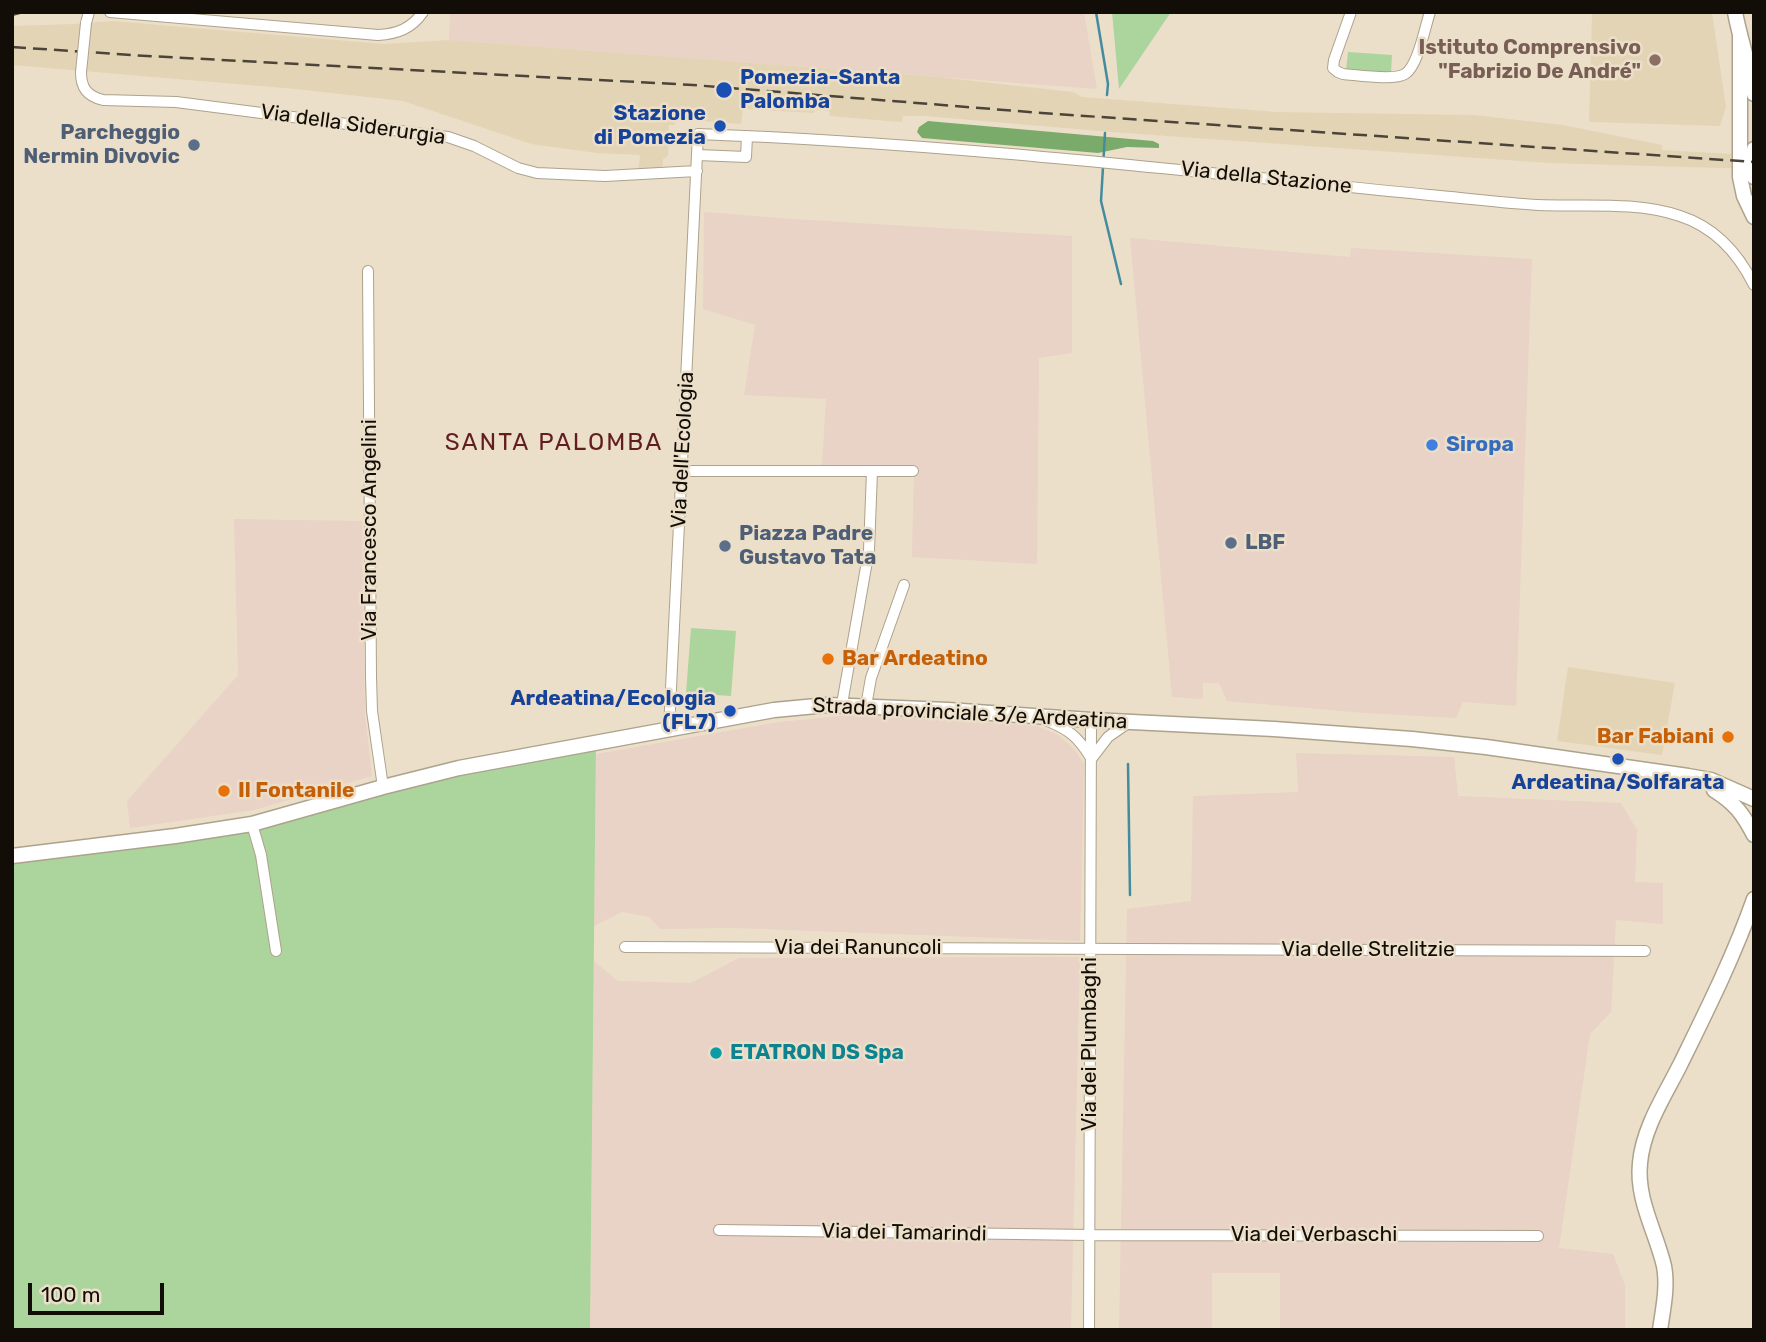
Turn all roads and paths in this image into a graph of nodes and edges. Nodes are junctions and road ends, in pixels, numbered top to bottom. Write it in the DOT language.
graph roads {
  1 [pos="110,12"];
  2 [pos="424,12"];
  3 [pos="1351,12"];
  4 [pos="1430,12"];
  5 [pos="1735,12"];
  6 [pos="88,18"];
  7 [pos="1740,35"];
  8 [pos="1754,94"];
  9 [pos="747,135"];
  10 [pos="1754,149"];
  11 [pos="698,155"];
  12 [pos="698,171"];
  13 [pos="1754,177"];
  14 [pos="1754,217"];
  15 [pos="368,271"];
  16 [pos="1754,285"];
  17 [pos="682,471"];
  18 [pos="872,471"];
  19 [pos="913,471"];
  20 [pos="904,585"];
  21 [pos="842,704"];
  22 [pos="866,706"];
  23 [pos="1033,715"];
  24 [pos="1091,719"];
  25 [pos="1131,722"];
  26 [pos="669,729"];
  27 [pos="1091,759"];
  28 [pos="1688,776"];
  29 [pos="383,787"];
  30 [pos="1754,799"];
  31 [pos="252,824"];
  32 [pos="1754,835"];
  33 [pos="12,856"];
  34 [pos="1754,899"];
  35 [pos="1754,931"];
  36 [pos="625,947"];
  37 [pos="1091,949"];
  38 [pos="276,951"];
  39 [pos="1645,951"];
  40 [pos="1724,974"];
  41 [pos="719,1230"];
  42 [pos="1090,1235"];
  43 [pos="1538,1236"];
  44 [pos="1088,1330"];
  45 [pos="1660,1330"];
  1 -- 2 [label="street"];
  3 -- 4 [label="street"];
  5 -- 7 [label="main road"];
  6 -- 12 [label="street, Via della Siderurgia, bridge"];
  7 -- 8 [label="main road"];
  7 -- 14 [label="main road"];
  9 -- 11 [label="street, Via della Stazione"];
  9 -- 11 [label="street"];
  9 -- 16 [label="street, Via della Stazione"];
  10 -- 13 [label="main road"];
  11 -- 12 [label="street"];
  12 -- 17 [label="street, Via dell'Ecologia"];
  15 -- 29 [label="street, Via Francesco Angelini"];
  17 -- 18 [label="street"];
  17 -- 26 [label="street, Via dell'Ecologia"];
  18 -- 19 [label="street"];
  18 -- 21 [label="street"];
  20 -- 22 [label="street"];
  21 -- 22 [label="main road, Strada provinciale 3/e Ardeatina"];
  21 -- 26 [label="main road, Strada provinciale 3/e Ardeatina"];
  22 -- 23 [label="main road, Strada provinciale 3/e Ardeatina"];
  23 -- 24 [label="main road, Strada provinciale 3/e Ardeatina"];
  23 -- 27 [label="street"];
  24 -- 25 [label="main road, Strada provinciale 3/e Ardeatina"];
  24 -- 27 [label="street, Via dei Plumbaghi"];
  25 -- 27 [label="street"];
  25 -- 28 [label="main road, Strada provinciale 3/e Ardeatina"];
  26 -- 29 [label="main road, Strada provinciale 3/e Ardeatina"];
  27 -- 37 [label="street, Via dei Plumbaghi"];
  28 -- 30 [label="main road"];
  28 -- 32 [label="main road"];
  29 -- 31 [label="main road, Strada provinciale 3/e Ardeatina"];
  31 -- 33 [label="main road, Strada provinciale 3/e Ardeatina"];
  31 -- 38 [label="street"];
  34 -- 40 [label="main road"];
  35 -- 40 [label="main road"];
  36 -- 37 [label="street, Via dei Ranuncoli"];
  37 -- 39 [label="street, Via delle Strelitzie"];
  37 -- 42 [label="street, Via dei Plumbaghi"];
  40 -- 45 [label="main road"];
  41 -- 42 [label="street, Via dei Tamarindi"];
  42 -- 43 [label="street, Via dei Verbaschi"];
  42 -- 44 [label="street, Via dei Plumbaghi"];
}
